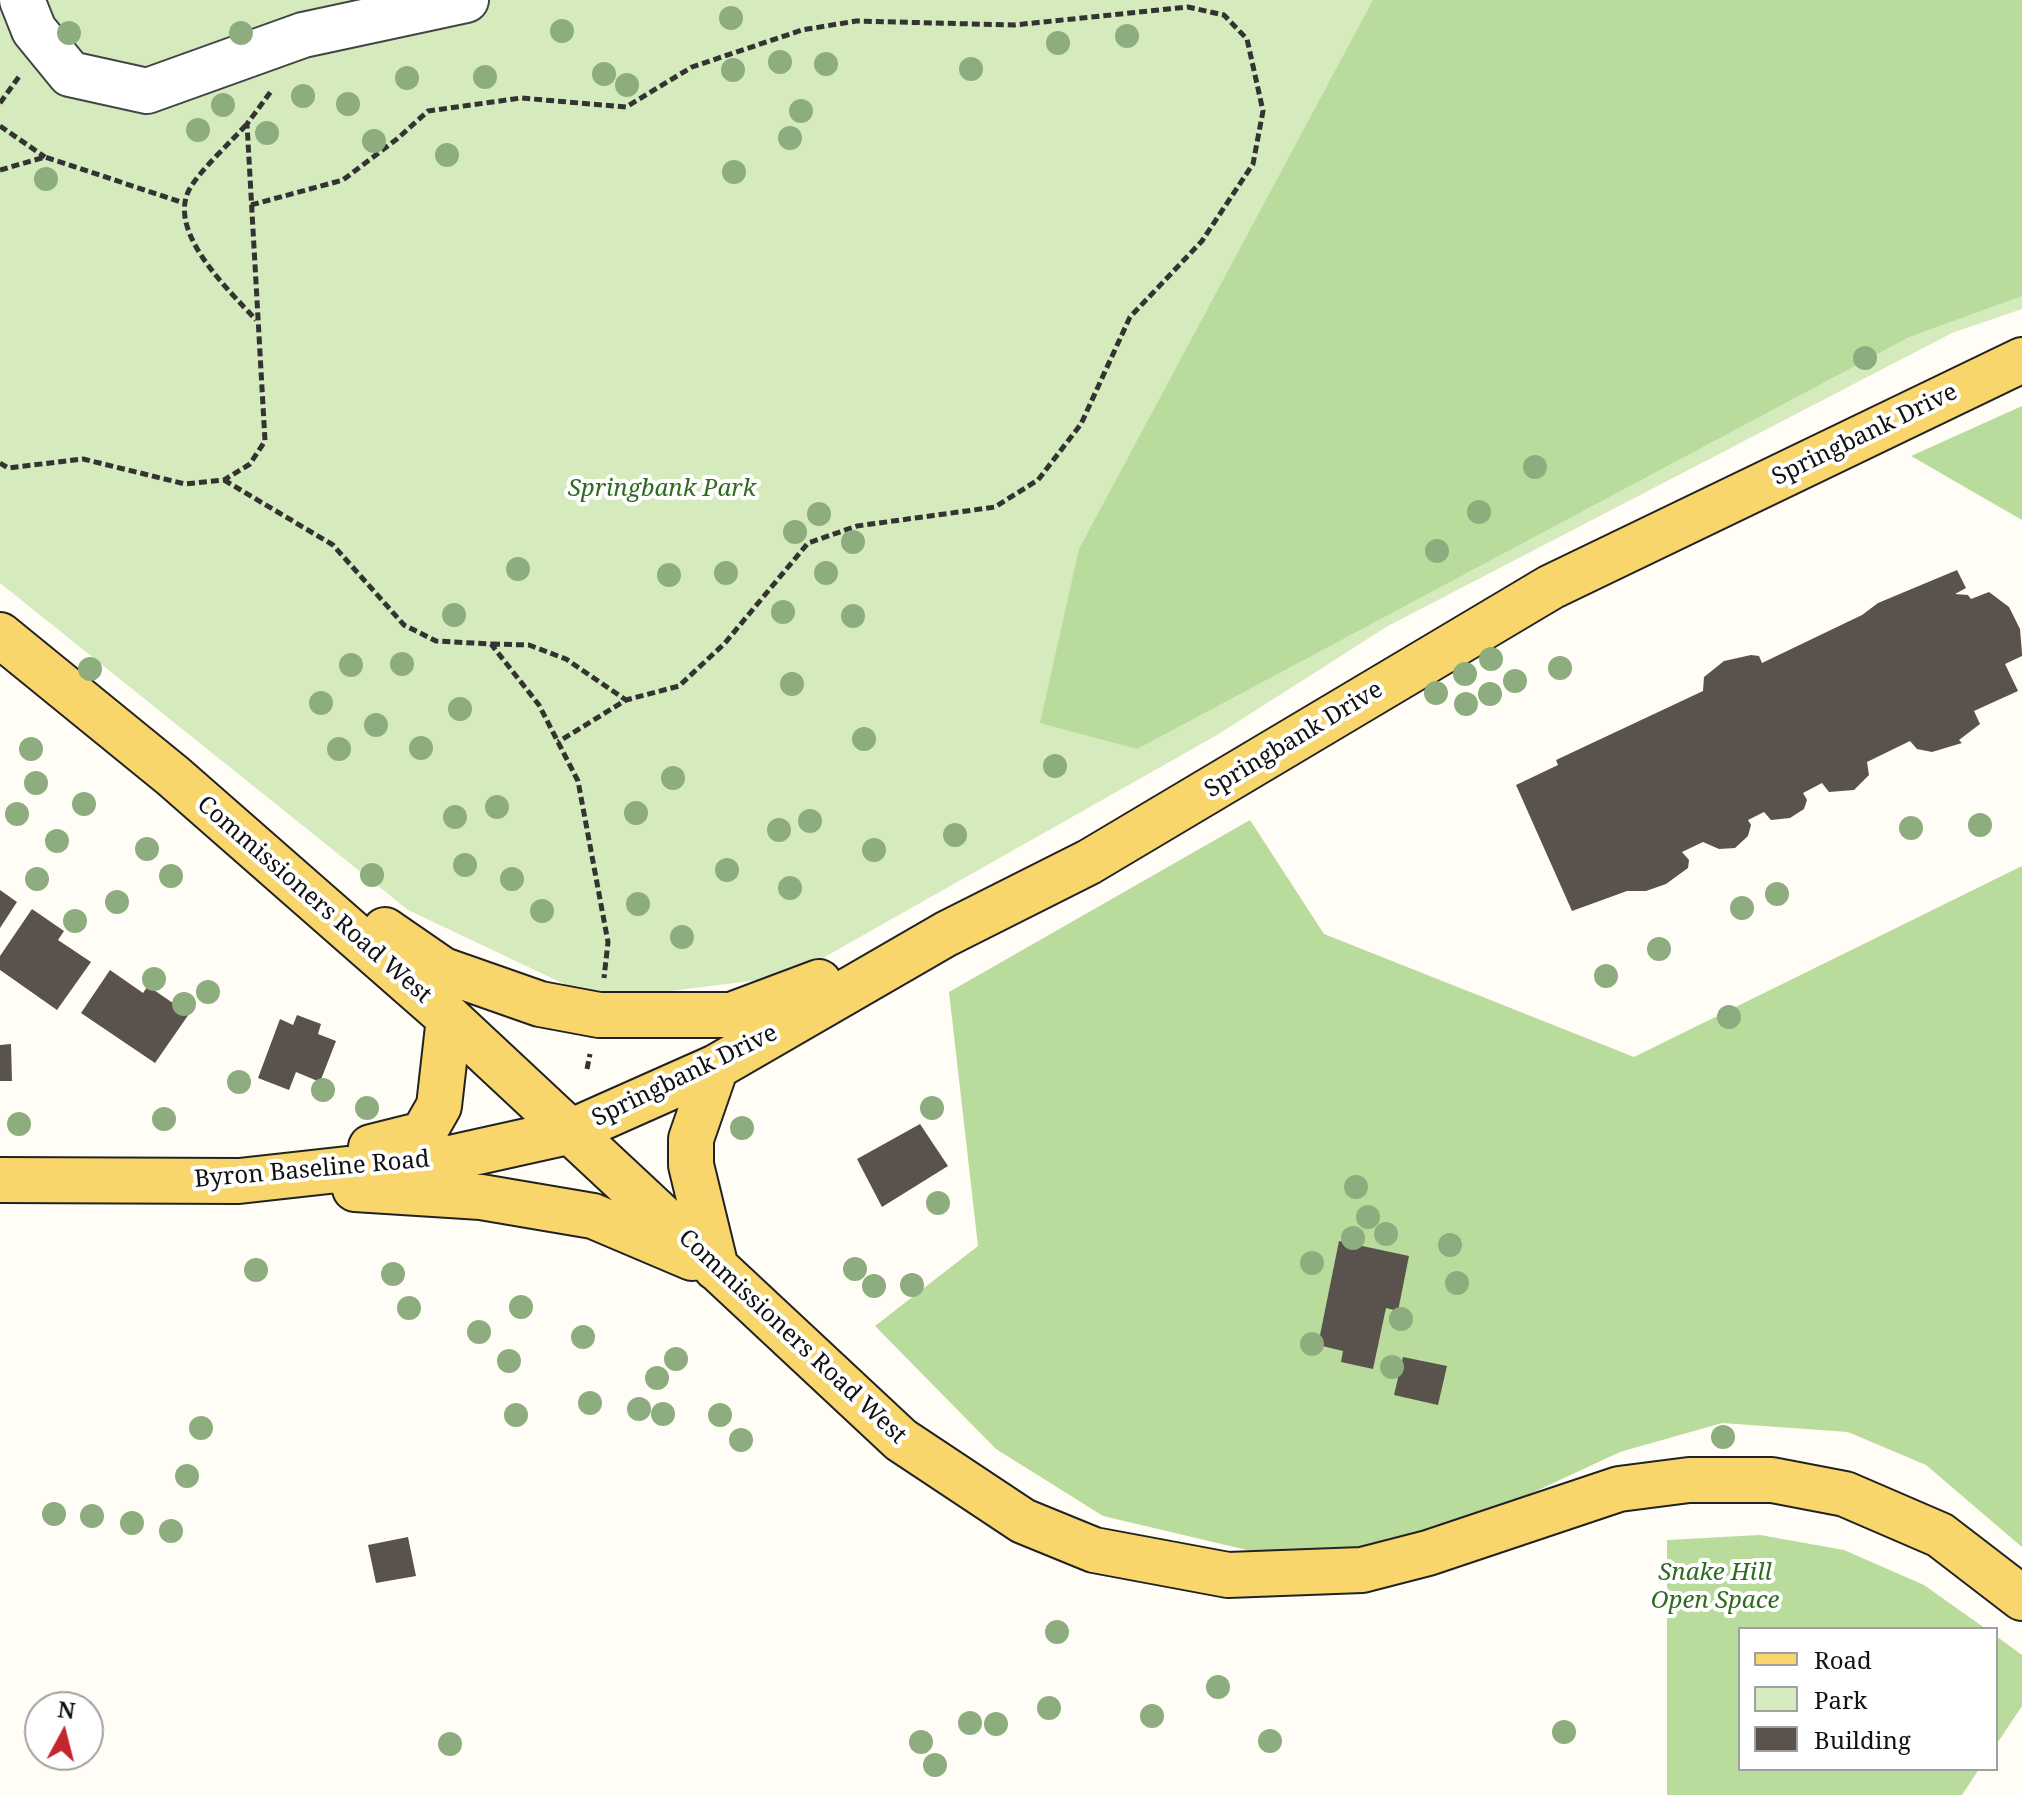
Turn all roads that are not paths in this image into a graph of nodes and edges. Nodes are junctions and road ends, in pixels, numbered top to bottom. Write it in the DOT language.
graph roads {
  1 [pos="22,0"];
  2 [pos="466,0"];
  3 [pos="2022,360"];
  4 [pos="0,635"];
  5 [pos="209,808"];
  6 [pos="946,934"];
  7 [pos="449,1018"];
  8 [pos="716,1067"];
  9 [pos="572,1131"];
  10 [pos="0,1180"];
  11 [pos="239,1181"];
  12 [pos="716,1268"];
  13 [pos="2022,1598"];
  1 -- 2 [label="street"];
  3 -- 6 [label="main road, Springbank Drive"];
  4 -- 5 [label="main road, Commissioners Road West"];
  5 -- 6 [label="main road"];
  5 -- 7 [label="main road, Commissioners Road West"];
  6 -- 8 [label="main road, Springbank Drive"];
  7 -- 9 [label="main road, Commissioners Road West"];
  7 -- 11 [label="main road"];
  8 -- 9 [label="main road, Springbank Drive"];
  8 -- 12 [label="main road"];
  9 -- 11 [label="main road, Byron Baseline Road"];
  9 -- 12 [label="main road, Commissioners Road West"];
  10 -- 11 [label="main road, Byron Baseline Road"];
  11 -- 12 [label="main road"];
  12 -- 13 [label="main road, Commissioners Road West"];
}
